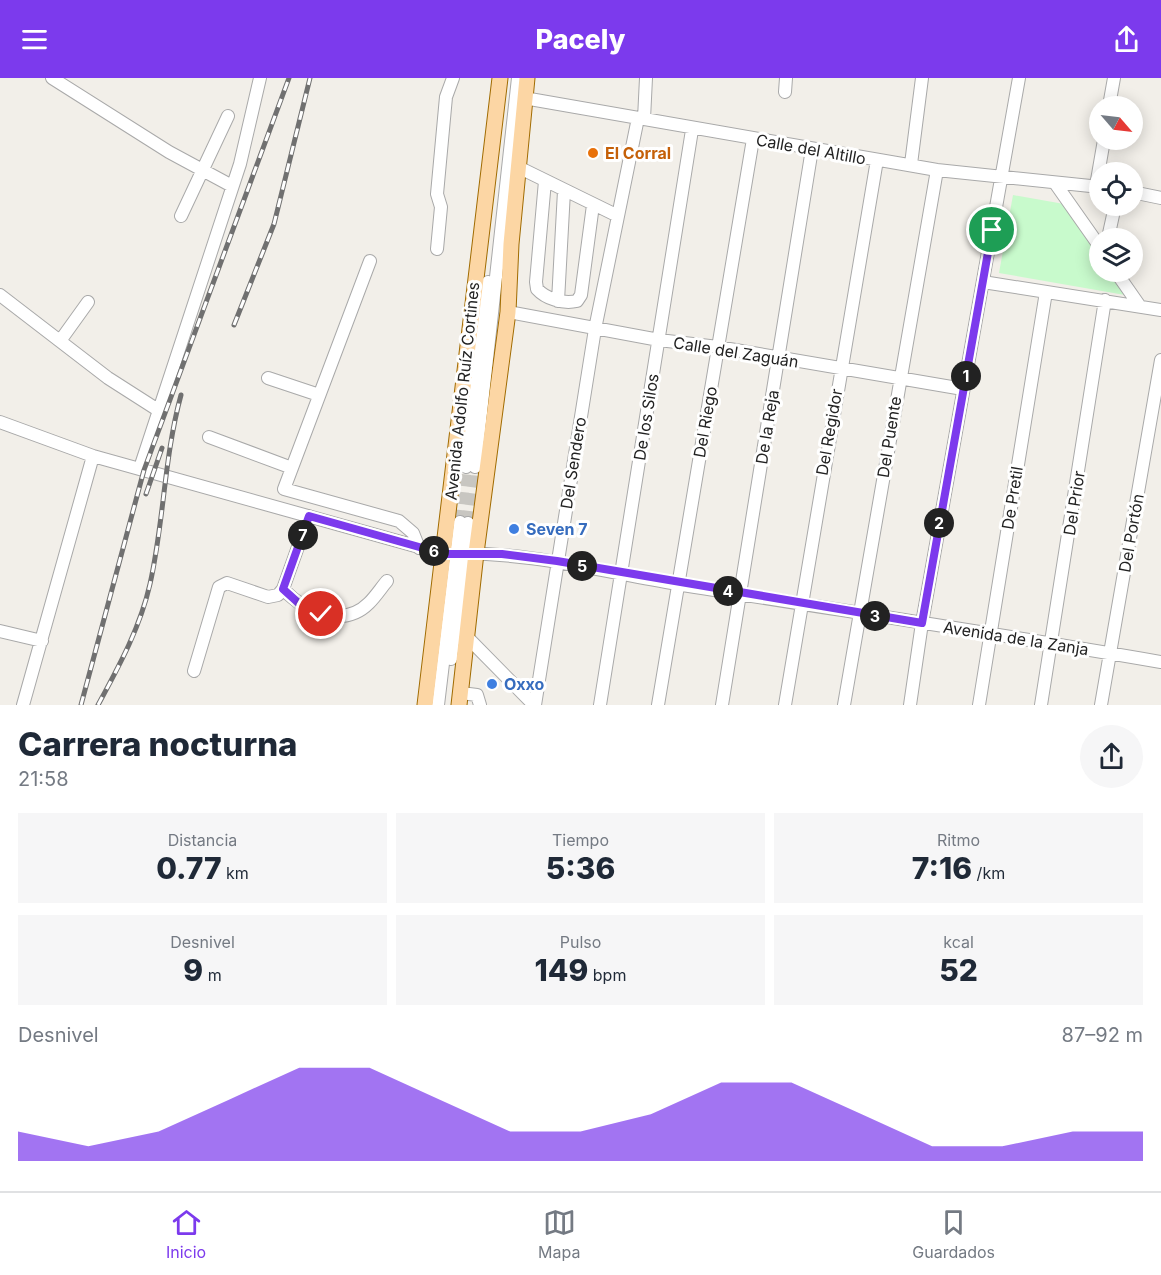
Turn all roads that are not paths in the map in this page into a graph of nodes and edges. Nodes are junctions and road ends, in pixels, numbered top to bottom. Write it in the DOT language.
graph roads {
  1 [pos="52,78"];
  2 [pos="260,78"];
  3 [pos="453,78"];
  4 [pos="500,78"];
  5 [pos="513,78"];
  6 [pos="646,78"];
  7 [pos="786,78"];
  8 [pos="922,78"];
  9 [pos="1019,78"];
  10 [pos="1114,78"];
  11 [pos="525,85"];
  12 [pos="785,92"];
  13 [pos="1111,96"];
  14 [pos="228,116"];
  15 [pos="641,118"];
  16 [pos="693,130"];
  17 [pos="753,139"];
  18 [pos="812,149"];
  19 [pos="877,160"];
  20 [pos="910,164"];
  21 [pos="518,166"];
  22 [pos="202,169"];
  23 [pos="937,170"];
  24 [pos="1001,177"];
  25 [pos="545,181"];
  26 [pos="1055,183"];
  27 [pos="232,186"];
  28 [pos="1089,186"];
  29 [pos="564,191"];
  30 [pos="1143,194"];
  31 [pos="1161,197"];
  32 [pos="593,205"];
  33 [pos="181,216"];
  34 [pos="618,216"];
  35 [pos="1089,231"];
  36 [pos="437,249"];
  37 [pos="370,261"];
  38 [pos="983,282"];
  39 [pos="1123,282"];
  40 [pos="1046,292"];
  41 [pos="0,295"];
  42 [pos="1105,300"];
  43 [pos="558,301"];
  44 [pos="88,302"];
  45 [pos="1139,305"];
  46 [pos="1161,310"];
  47 [pos="508,312"];
  48 [pos="595,328"];
  49 [pos="659,340"];
  50 [pos="60,342"];
  51 [pos="718,347"];
  52 [pos="777,358"];
  53 [pos="1161,360"];
  54 [pos="840,368"];
  55 [pos="268,378"];
  56 [pos="899,379"];
  57 [pos="963,389"];
  58 [pos="319,395"];
  59 [pos="158,410"];
  60 [pos="0,422"];
  61 [pos="209,437"];
  62 [pos="93,456"];
  63 [pos="140,468"];
  64 [pos="292,468"];
  65 [pos="284,489"];
  66 [pos="278,507"];
  67 [pos="309,516"];
  68 [pos="464,522"];
  69 [pos="419,548"];
  70 [pos="460,553"];
  71 [pos="557,561"];
  72 [pos="621,573"];
  73 [pos="387,581"];
  74 [pos="677,584"];
  75 [pos="283,589"];
  76 [pos="741,593"];
  77 [pos="800,603"];
  78 [pos="860,613"];
  79 [pos="922,623"];
  80 [pos="0,631"];
  81 [pos="989,635"];
  82 [pos="467,637"];
  83 [pos="42,641"];
  84 [pos="1052,645"];
  85 [pos="1111,653"];
  86 [pos="1161,662"];
  87 [pos="194,671"];
  88 [pos="460,699"];
  89 [pos="23,705"];
  90 [pos="425,705"];
  91 [pos="438,705"];
  92 [pos="446,705"];
  93 [pos="480,705"];
  94 [pos="535,705"];
  95 [pos="600,705"];
  96 [pos="658,705"];
  97 [pos="722,705"];
  98 [pos="785,705"];
  99 [pos="844,705"];
  100 [pos="910,705"];
  101 [pos="979,705"];
  102 [pos="1041,705"];
  103 [pos="1101,705"];
  1 -- 22 [label="street"];
  2 -- 27 [label="street"];
  3 -- 36 [label="street"];
  4 -- 70 [label="main road, Avenida Adolfo Ruíz Cortines"];
  5 -- 11 [label="street"];
  6 -- 15 [label="street, Del Sendero"];
  7 -- 12 [label="street"];
  8 -- 20 [label="street"];
  9 -- 24 [label="street"];
  10 -- 13 [label="street"];
  11 -- 15 [label="street, Calle del Altillo"];
  11 -- 21 [label="main road, Avenida Adolfo Ruíz Cortines"];
  14 -- 22 [label="street"];
  15 -- 16 [label="street, Calle del Altillo"];
  15 -- 34 [label="street, Del Sendero"];
  16 -- 17 [label="street, Calle del Altillo"];
  16 -- 49 [label="street, De los Silos"];
  17 -- 18 [label="street, Calle del Altillo"];
  17 -- 51 [label="street, Del Riego"];
  18 -- 19 [label="street, Calle del Altillo"];
  18 -- 52 [label="street, De la Reja"];
  19 -- 20 [label="street, Calle del Altillo"];
  19 -- 54 [label="street, Del Regidor"];
  20 -- 23 [label="street, Calle del Altillo"];
  21 -- 25 [label="street"];
  21 -- 47 [label="main road, Avenida Adolfo Ruíz Cortines"];
  22 -- 27 [label="street"];
  22 -- 33 [label="street"];
  23 -- 24 [label="street, Calle del Altillo"];
  23 -- 56 [label="street, Del Puente"];
  24 -- 26 [label="street, Calle del Altillo"];
  24 -- 38 [label="street"];
  25 -- 29 [label="street"];
  25 -- 43 [label="street"];
  26 -- 28 [label="street, Calle del Altillo"];
  26 -- 35 [label="street"];
  27 -- 59 [label="street"];
  29 -- 32 [label="street"];
  29 -- 43 [label="street"];
  30 -- 31 [label="street"];
  32 -- 34 [label="street"];
  32 -- 43 [label="street"];
  34 -- 48 [label="street, Del Sendero"];
  37 -- 58 [label="street"];
  38 -- 40 [label="street"];
  38 -- 57 [label="street"];
  39 -- 45 [label="street"];
  40 -- 42 [label="street"];
  40 -- 81 [label="street, De Pretil"];
  41 -- 50 [label="street"];
  42 -- 45 [label="street"];
  42 -- 84 [label="street, Del Prior"];
  44 -- 50 [label="street"];
  45 -- 46 [label="street"];
  47 -- 48 [label="street, Calle del Zaguán"];
  47 -- 70 [label="main road, Avenida Adolfo Ruíz Cortines"];
  48 -- 49 [label="street, Calle del Zaguán"];
  48 -- 71 [label="street, Del Sendero"];
  49 -- 51 [label="street, Calle del Zaguán"];
  49 -- 72 [label="street, De los Silos"];
  50 -- 59 [label="street"];
  51 -- 52 [label="street, Calle del Zaguán"];
  51 -- 74 [label="street, Del Riego"];
  52 -- 54 [label="street, Calle del Zaguán"];
  52 -- 76 [label="street, De la Reja"];
  53 -- 85 [label="street, Del Portón"];
  54 -- 56 [label="street, Calle del Zaguán"];
  54 -- 77 [label="street, Del Regidor"];
  55 -- 58 [label="street"];
  56 -- 57 [label="street, Calle del Zaguán"];
  56 -- 78 [label="street, Del Puente"];
  57 -- 79 [label="street"];
  58 -- 64 [label="street"];
  59 -- 63 [label="street"];
  60 -- 62 [label="street, Avenida de la Zanja"];
  61 -- 64 [label="street"];
  62 -- 63 [label="street, Avenida de la Zanja"];
  62 -- 83 [label="street"];
  63 -- 66 [label="street, Avenida de la Zanja"];
  64 -- 65 [label="street"];
  65 -- 66 [label="street"];
  65 -- 69 [label="street"];
  66 -- 67 [label="street, Avenida de la Zanja"];
  67 -- 69 [label="street, Avenida de la Zanja"];
  67 -- 75 [label="street"];
  68 -- 70 [label="street"];
  69 -- 70 [label="street, Avenida de la Zanja"];
  70 -- 71 [label="street, Avenida de la Zanja"];
  70 -- 82 [label="main road, Avenida Adolfo Ruíz Cortines"];
  70 -- 90 [label="main road, Avenida Adolfo Ruíz Cortines"];
  70 -- 91 [label="street"];
  70 -- 92 [label="street"];
  71 -- 72 [label="street, Avenida de la Zanja"];
  71 -- 94 [label="street, Del Sendero"];
  72 -- 74 [label="street, Avenida de la Zanja"];
  72 -- 95 [label="street, De los Silos"];
  73 -- 75 [label="street"];
  74 -- 76 [label="street, Avenida de la Zanja"];
  74 -- 96 [label="street, Del Riego"];
  75 -- 87 [label="street"];
  76 -- 77 [label="street, Avenida de la Zanja"];
  76 -- 97 [label="street, De la Reja"];
  77 -- 78 [label="street, Avenida de la Zanja"];
  77 -- 98 [label="street, Del Regidor"];
  78 -- 79 [label="street, Avenida de la Zanja"];
  78 -- 99 [label="street, Del Puente"];
  79 -- 81 [label="street, Avenida de la Zanja"];
  79 -- 100 [label="street"];
  80 -- 83 [label="street"];
  81 -- 84 [label="street, Avenida de la Zanja"];
  81 -- 101 [label="street, De Pretil"];
  82 -- 88 [label="main road, Avenida Adolfo Ruíz Cortines"];
  82 -- 94 [label="street"];
  83 -- 89 [label="street"];
  84 -- 85 [label="street, Avenida de la Zanja"];
  84 -- 102 [label="street, Del Prior"];
  85 -- 86 [label="street, Avenida de la Zanja"];
  85 -- 103 [label="street, Del Portón"];
  88 -- 93 [label="street"];
}
